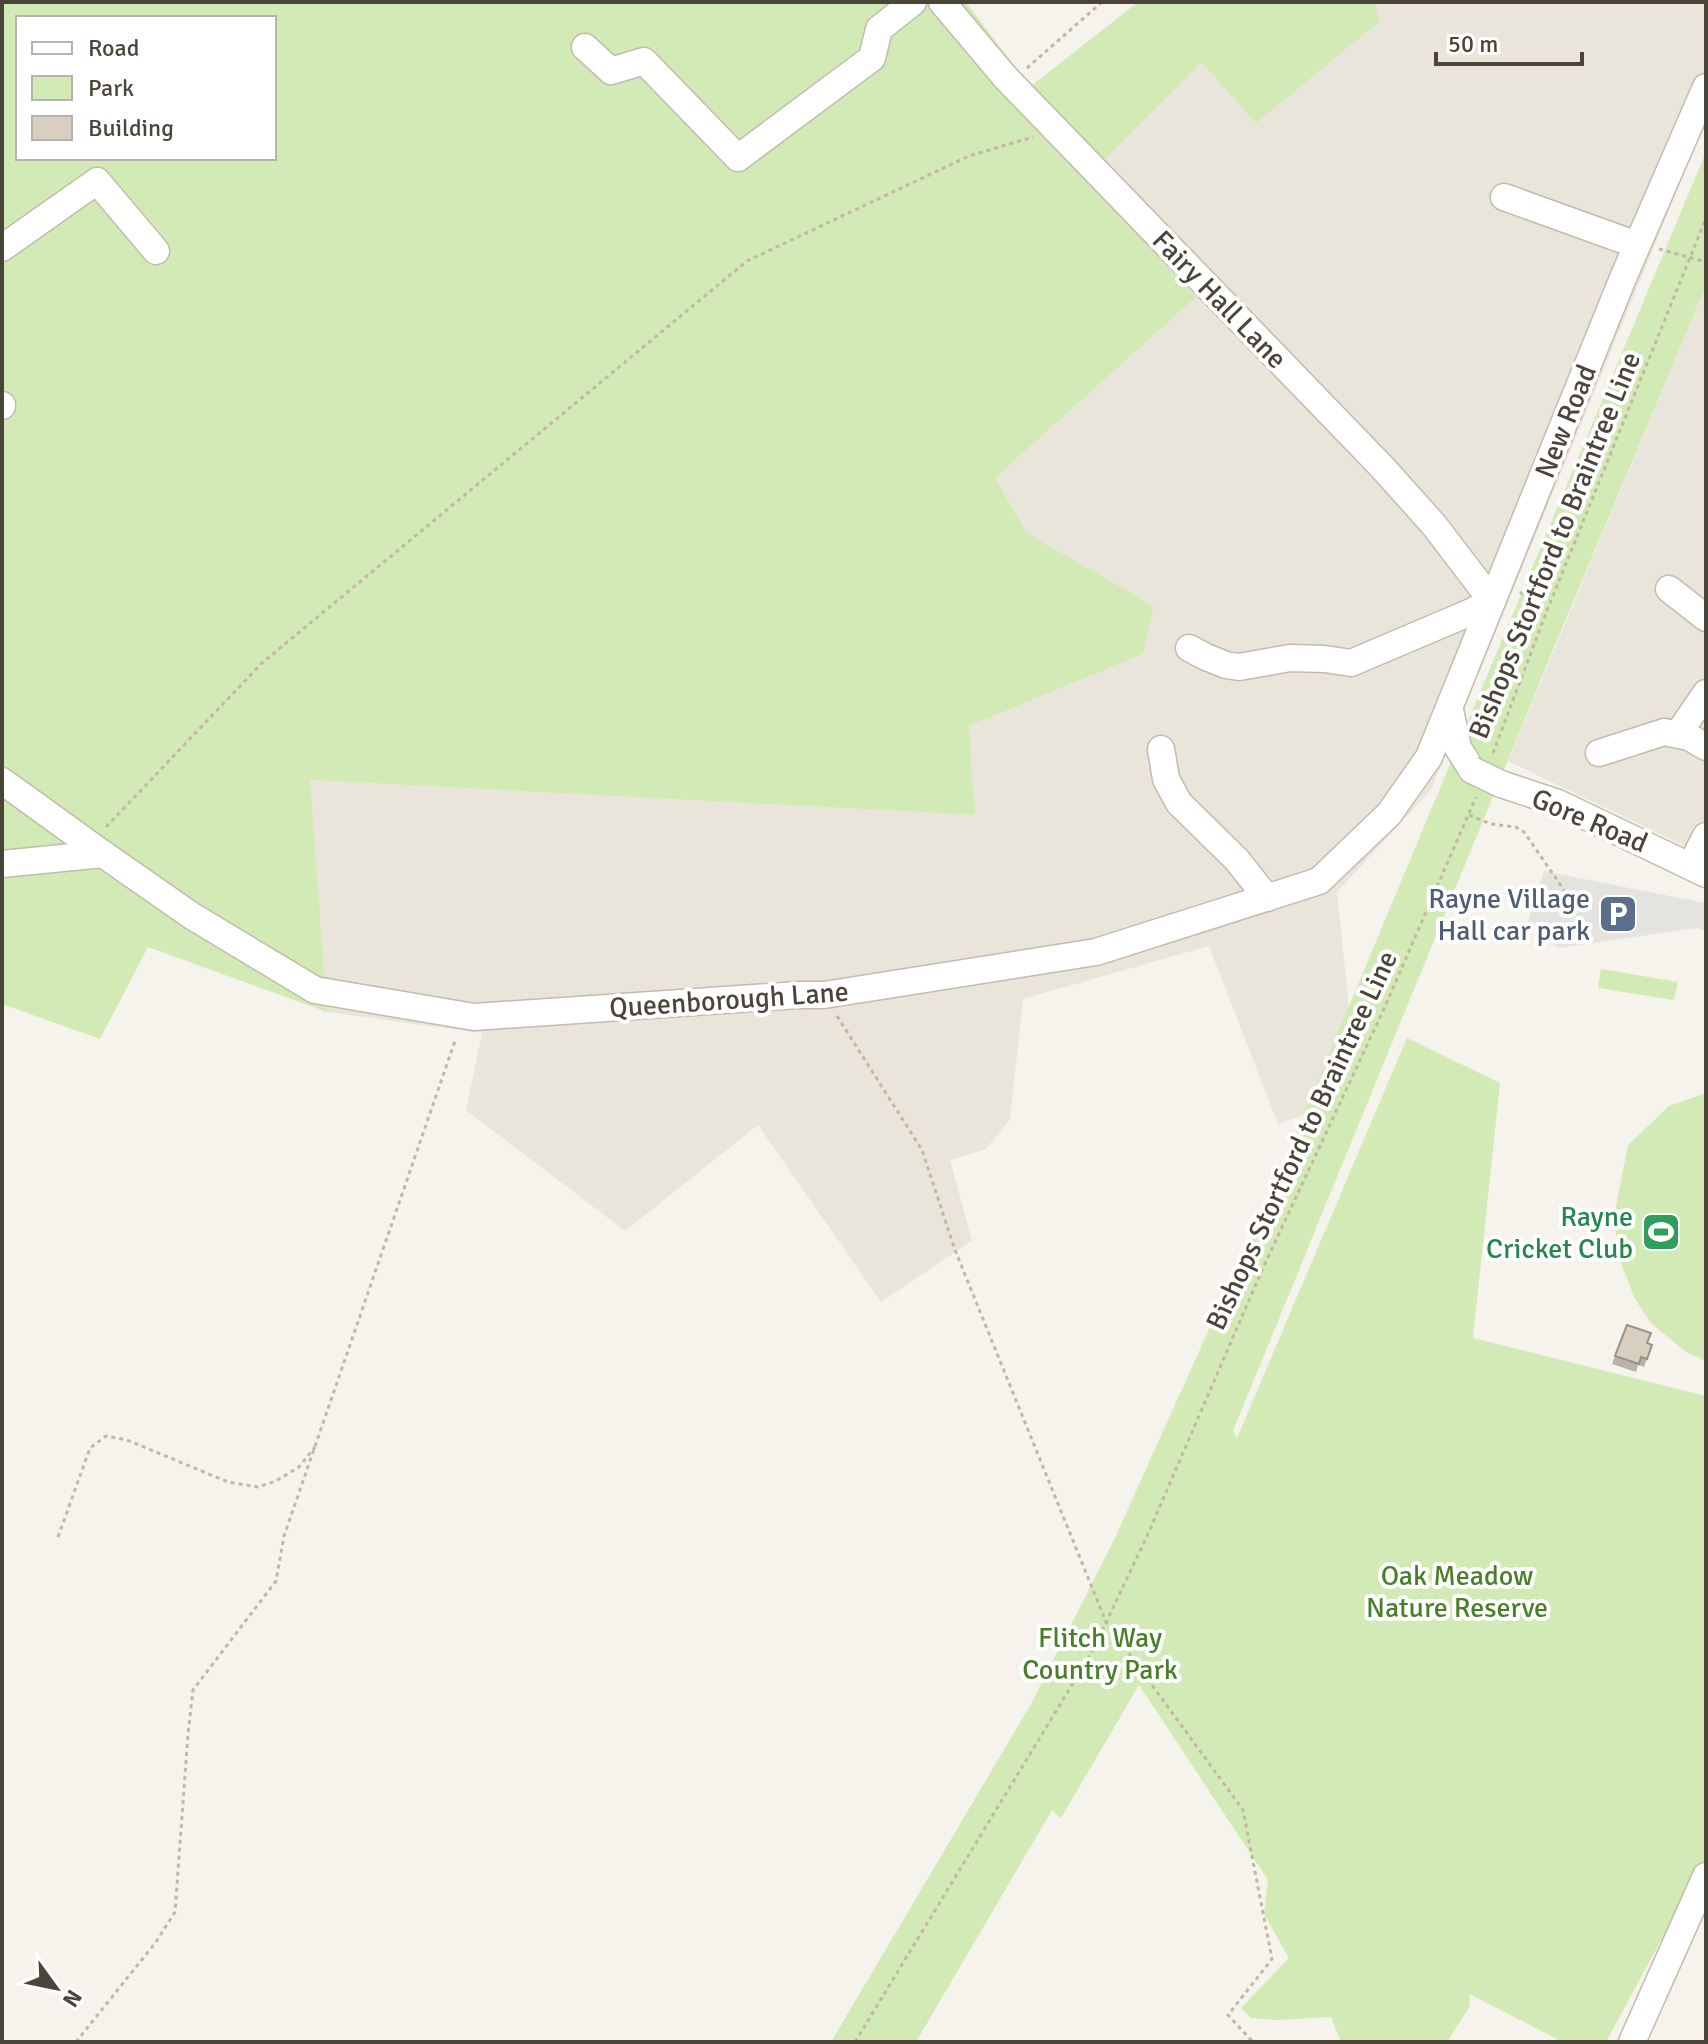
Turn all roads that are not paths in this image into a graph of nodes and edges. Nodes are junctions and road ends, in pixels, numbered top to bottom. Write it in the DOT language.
graph roads {
  1 [pos="913,2"];
  2 [pos="942,2"];
  3 [pos="585,47"];
  4 [pos="1706,87"];
  5 [pos="1504,197"];
  6 [pos="1638,244"];
  7 [pos="2,248"];
  8 [pos="156,251"];
  9 [pos="1496,589"];
  10 [pos="1669,589"];
  11 [pos="1706,618"];
  12 [pos="1189,648"];
  13 [pos="1706,693"];
  14 [pos="1450,710"];
  15 [pos="1678,734"];
  16 [pos="1706,747"];
  17 [pos="1161,749"];
  18 [pos="1599,753"];
  19 [pos="1429,757"];
  20 [pos="1485,777"];
  21 [pos="1413,779"];
  22 [pos="2,781"];
  23 [pos="1706,836"];
  24 [pos="96,849"];
  25 [pos="2,864"];
  26 [pos="1698,870"];
  27 [pos="1267,898"];
  28 [pos="1706,1876"];
  29 [pos="1632,2042"];
  1 -- 3 [label="street"];
  2 -- 9 [label="street, Fairy Hall Lane"];
  4 -- 6 [label="street, New Road"];
  5 -- 6 [label="street"];
  6 -- 9 [label="street, New Road"];
  7 -- 8 [label="street"];
  9 -- 12 [label="street"];
  9 -- 14 [label="street, New Road"];
  10 -- 11 [label="street"];
  13 -- 15 [label="street"];
  14 -- 19 [label="street, New Road"];
  14 -- 20 [label="street"];
  15 -- 16 [label="street"];
  15 -- 18 [label="street"];
  17 -- 27 [label="street"];
  19 -- 21 [label="street, Queenborough Lane"];
  20 -- 21 [label="street"];
  20 -- 26 [label="street, Gore Road"];
  21 -- 27 [label="street, Queenborough Lane"];
  22 -- 24 [label="street, Queenborough Lane"];
  23 -- 26 [label="street"];
  24 -- 25 [label="street"];
  24 -- 27 [label="street, Queenborough Lane"];
  28 -- 29 [label="street"];
}
